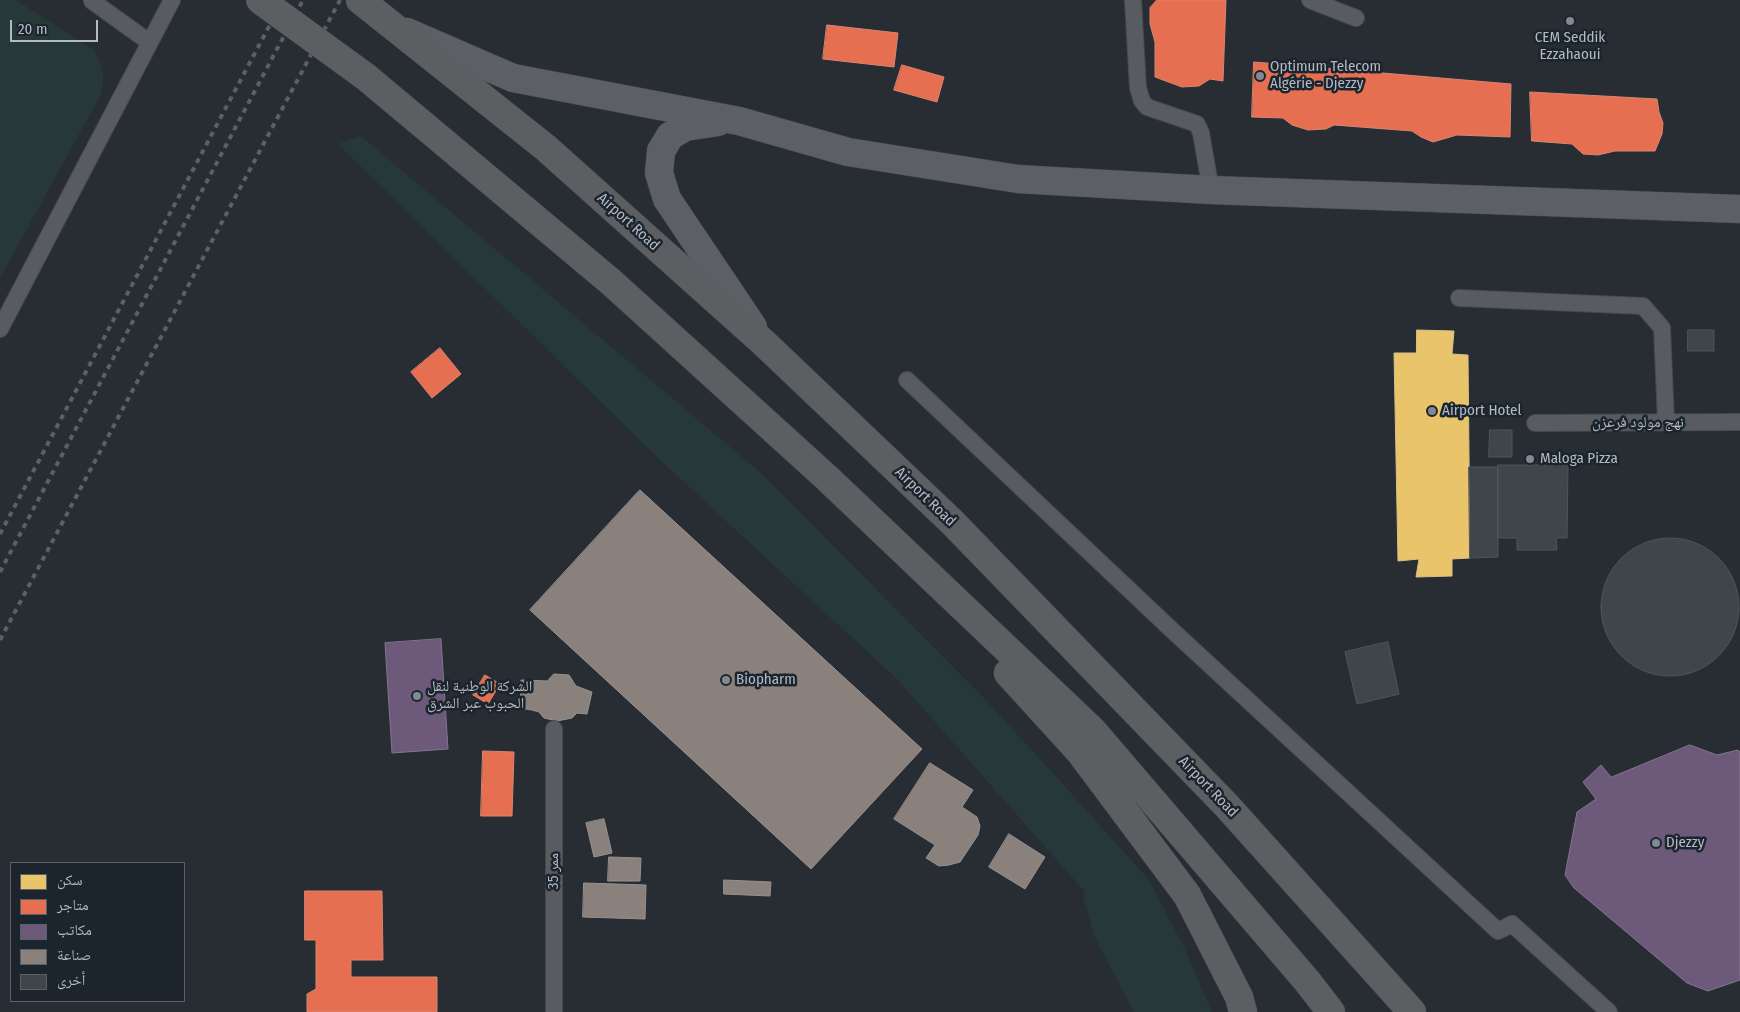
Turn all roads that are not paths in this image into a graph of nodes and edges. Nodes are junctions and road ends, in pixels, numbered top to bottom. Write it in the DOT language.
graph roads {
  1 [pos="172,0"];
  2 [pos="260,0"];
  3 [pos="360,0"];
  4 [pos="1133,0"];
  5 [pos="1310,0"];
  6 [pos="92,1"];
  7 [pos="1356,18"];
  8 [pos="395,27"];
  9 [pos="149,42"];
  10 [pos="739,121"];
  11 [pos="1211,190"];
  12 [pos="1740,209"];
  13 [pos="1458,298"];
  14 [pos="0,329"];
  15 [pos="765,344"];
  16 [pos="907,380"];
  17 [pos="1666,422"];
  18 [pos="1740,422"];
  19 [pos="1535,423"];
  20 [pos="827,478"];
  21 [pos="554,729"];
  22 [pos="554,1012"];
  23 [pos="1243,1012"];
  24 [pos="1331,1012"];
  25 [pos="1412,1012"];
  26 [pos="1609,1012"];
  1 -- 9 [label="lane"];
  2 -- 20 [label="highway, bridge"];
  3 -- 8 [label="highway, Airport Road"];
  4 -- 11 [label="lane"];
  5 -- 7 [label="lane"];
  6 -- 9 [label="lane"];
  8 -- 10 [label="main road"];
  8 -- 15 [label="highway, Airport Road"];
  9 -- 14 [label="lane"];
  10 -- 11 [label="main road"];
  10 -- 15 [label="main road"];
  11 -- 12 [label="main road"];
  13 -- 17 [label="lane"];
  15 -- 25 [label="highway, Airport Road"];
  16 -- 26 [label="lane"];
  17 -- 18 [label="lane, نهج مولود فرعزن"];
  17 -- 19 [label="lane, نهج مولود فرعزن"];
  20 -- 23 [label="highway"];
  20 -- 24 [label="highway"];
  21 -- 22 [label="lane, ممر 35"];
}
